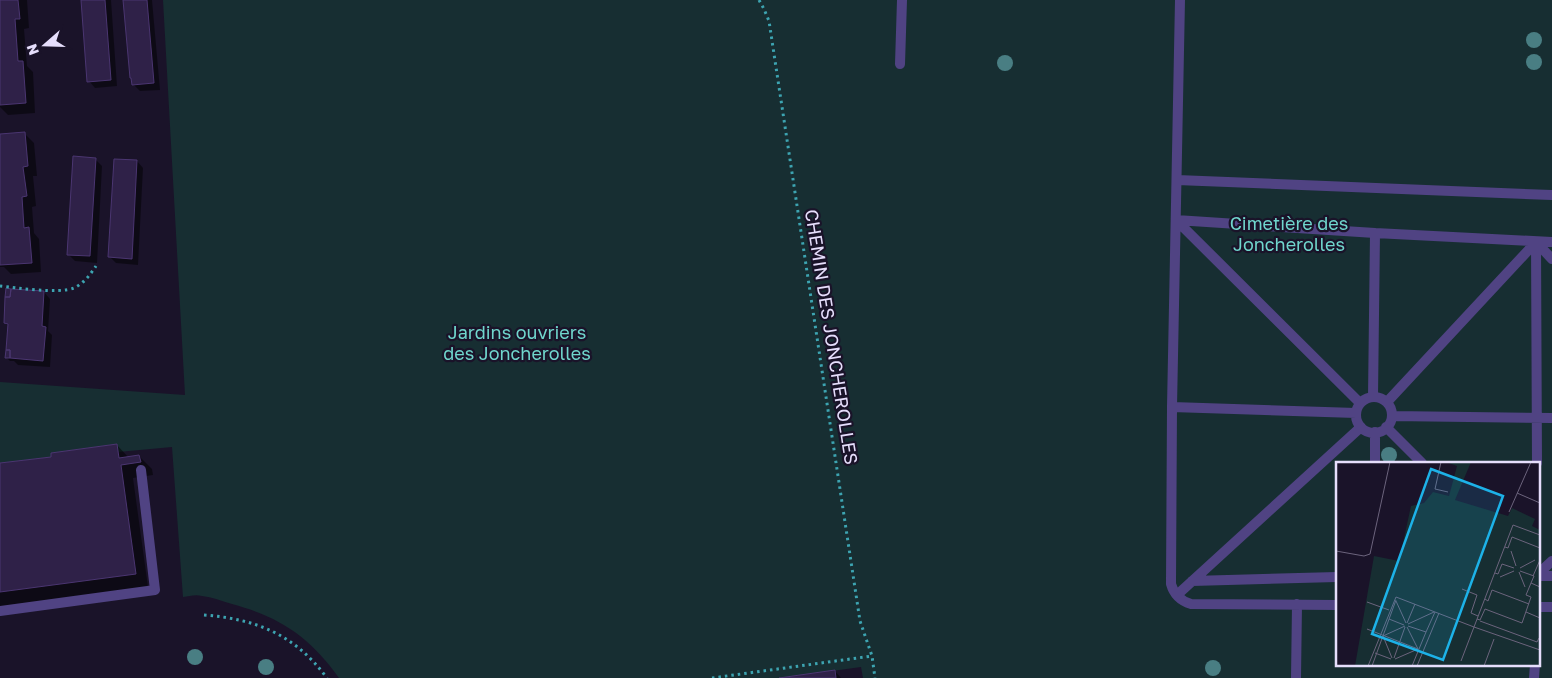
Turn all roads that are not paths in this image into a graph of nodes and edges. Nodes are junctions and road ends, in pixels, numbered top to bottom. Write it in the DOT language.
graph roads {
  1 [pos="902,0"];
  2 [pos="1180,0"];
  3 [pos="900,64"];
  4 [pos="1176,180"];
  5 [pos="1552,195"];
  6 [pos="1176,220"];
  7 [pos="1375,233"];
  8 [pos="1536,242"];
  9 [pos="1552,242"];
  10 [pos="1552,259"];
  11 [pos="1373,397"];
  12 [pos="1387,402"];
  13 [pos="1172,407"];
  14 [pos="1358,408"];
  15 [pos="1392,416"];
  16 [pos="1537,417"];
  17 [pos="1552,418"];
  18 [pos="1361,427"];
  19 [pos="1386,427"];
  20 [pos="1375,432"];
  21 [pos="1375,462"];
  22 [pos="1421,462"];
  23 [pos="1537,462"];
  24 [pos="141,470"];
  25 [pos="1552,561"];
  26 [pos="1540,573"];
  27 [pos="1336,577"];
  28 [pos="1192,581"];
  29 [pos="1177,595"];
  30 [pos="1297,604"];
  31 [pos="1336,605"];
  32 [pos="0,611"];
  33 [pos="1296,678"];
  1 -- 3 [label="lane"];
  2 -- 4 [label="lane"];
  4 -- 5 [label="lane"];
  4 -- 6 [label="lane"];
  6 -- 7 [label="lane"];
  6 -- 13 [label="lane"];
  6 -- 14 [label="lane"];
  7 -- 8 [label="lane"];
  7 -- 11 [label="lane"];
  8 -- 9 [label="lane"];
  8 -- 10 [label="lane"];
  8 -- 12 [label="lane"];
  8 -- 16 [label="lane"];
  11 -- 12 [label="lane"];
  11 -- 14 [label="lane"];
  12 -- 15 [label="lane"];
  13 -- 14 [label="lane"];
  13 -- 29 [label="lane"];
  14 -- 18 [label="lane"];
  15 -- 16 [label="lane"];
  15 -- 19 [label="lane"];
  16 -- 17 [label="lane"];
  16 -- 23 [label="lane"];
  18 -- 20 [label="lane"];
  18 -- 28 [label="lane"];
  19 -- 20 [label="lane"];
  19 -- 22 [label="lane"];
  20 -- 21 [label="lane"];
  24 -- 32 [label="lane"];
  25 -- 26 [label="lane"];
  27 -- 28 [label="lane"];
  28 -- 29 [label="lane"];
  29 -- 30 [label="lane"];
  30 -- 31 [label="lane"];
  30 -- 33 [label="lane"];
}
